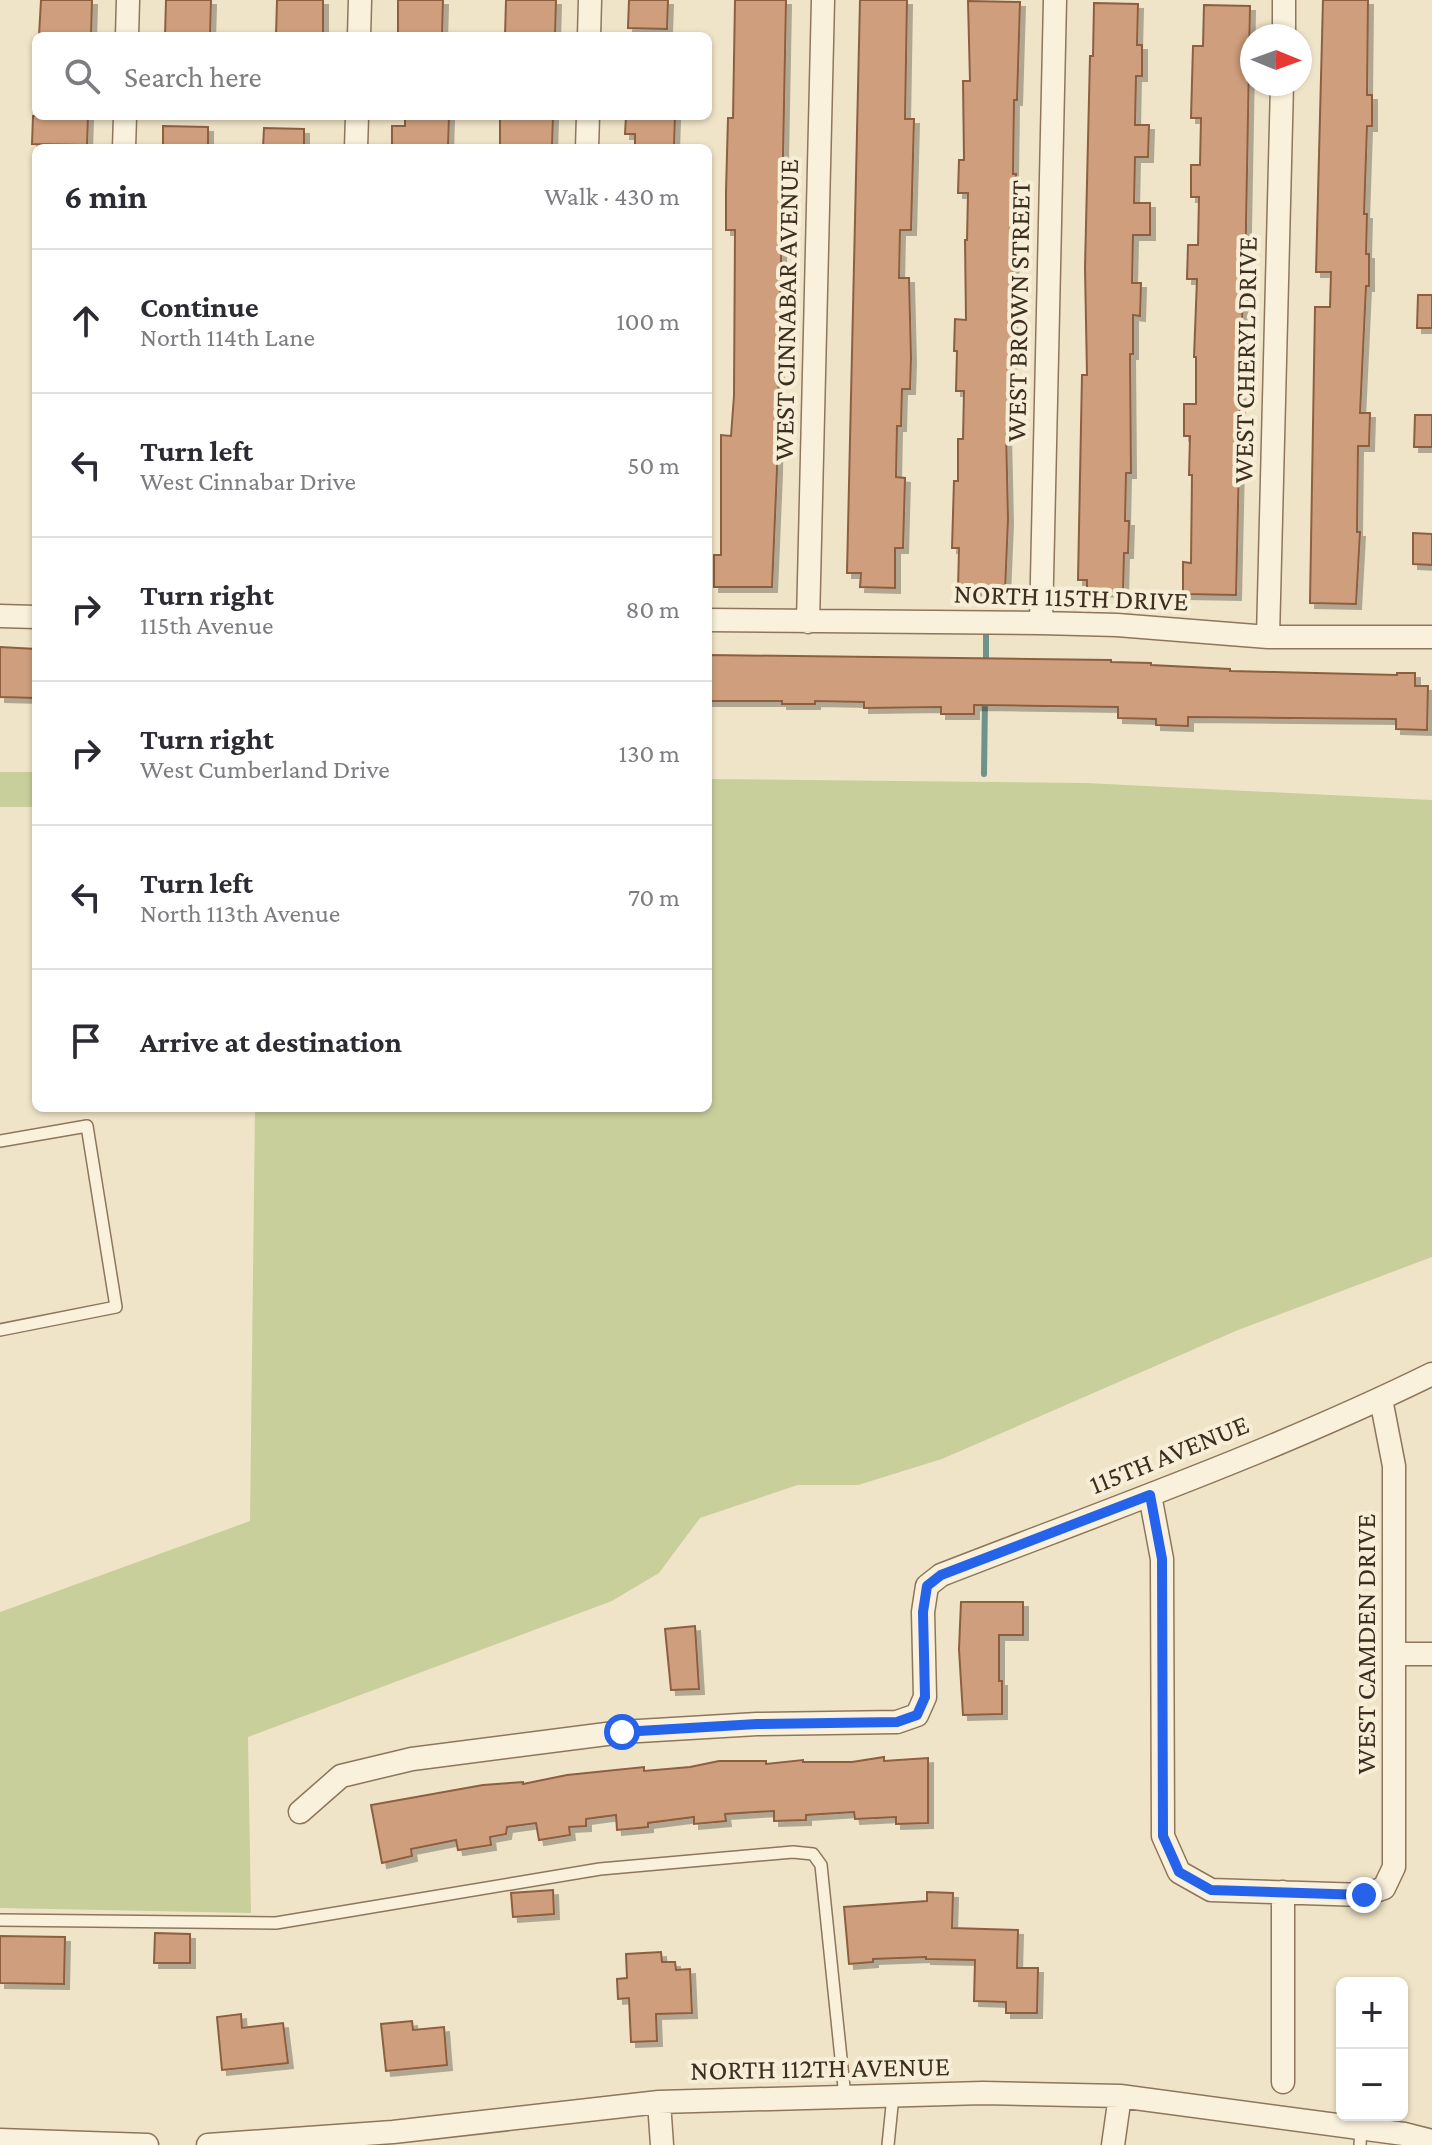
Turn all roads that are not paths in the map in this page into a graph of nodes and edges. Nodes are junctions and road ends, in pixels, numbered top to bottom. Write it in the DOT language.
graph roads {
  1 [pos="128,0"];
  2 [pos="360,0"];
  3 [pos="590,0"];
  4 [pos="823,0"];
  5 [pos="1055,0"];
  6 [pos="1284,0"];
  7 [pos="1284,24"];
  8 [pos="127,32"];
  9 [pos="359,32"];
  10 [pos="589,32"];
  11 [pos="1282,96"];
  12 [pos="125,120"];
  13 [pos="357,120"];
  14 [pos="588,120"];
  15 [pos="124,144"];
  16 [pos="356,144"];
  17 [pos="587,144"];
  18 [pos="0,616"];
  19 [pos="32,617"];
  20 [pos="712,620"];
  21 [pos="808,622"];
  22 [pos="1041,623"];
  23 [pos="1268,637"];
  24 [pos="1432,637"];
  25 [pos="0,1141"];
  26 [pos="0,1330"];
  27 [pos="1432,1374"];
  28 [pos="1381,1399"];
  29 [pos="1150,1495"];
  30 [pos="1396,1654"];
  31 [pos="1432,1654"];
  32 [pos="300,1812"];
  33 [pos="1283,1892"];
  34 [pos="0,1920"];
  35 [pos="1283,2082"];
  36 [pos="893,2096"];
  37 [pos="1120,2096"];
  38 [pos="845,2097"];
  39 [pos="659,2102"];
  40 [pos="1361,2137"];
  41 [pos="394,2138"];
  42 [pos="0,2140"];
  43 [pos="1432,2141"];
  44 [pos="147,2145"];
  45 [pos="208,2145"];
  46 [pos="662,2145"];
  47 [pos="888,2145"];
  48 [pos="1113,2145"];
  1 -- 8 [label="street"];
  2 -- 9 [label="street"];
  3 -- 10 [label="street"];
  4 -- 21 [label="street, WEST CINNABAR AVENUE"];
  5 -- 22 [label="street, WEST BROWN STREET"];
  6 -- 7 [label="street"];
  11 -- 23 [label="street, WEST CHERYL DRIVE"];
  12 -- 15 [label="street"];
  13 -- 16 [label="street"];
  14 -- 17 [label="street"];
  18 -- 19 [label="street"];
  20 -- 21 [label="street, NORTH 115TH DRIVE"];
  21 -- 22 [label="street, NORTH 115TH DRIVE"];
  22 -- 23 [label="street, NORTH 115TH DRIVE"];
  23 -- 24 [label="street, NORTH 115TH DRIVE"];
  25 -- 26 [label="lane"];
  27 -- 28 [label="street, 115TH AVENUE"];
  28 -- 29 [label="street, 115TH AVENUE"];
  28 -- 30 [label="street, WEST CAMDEN DRIVE"];
  29 -- 32 [label="street, 115TH AVENUE"];
  29 -- 33 [label="street"];
  30 -- 31 [label="street"];
  30 -- 33 [label="street, WEST CAMDEN DRIVE"];
  33 -- 35 [label="street"];
  34 -- 38 [label="lane"];
  36 -- 37 [label="street, NORTH 112TH AVENUE"];
  36 -- 38 [label="street, NORTH 112TH AVENUE"];
  36 -- 47 [label="lane"];
  37 -- 40 [label="street, NORTH 112TH AVENUE"];
  37 -- 48 [label="street"];
  38 -- 39 [label="street, NORTH 112TH AVENUE"];
  39 -- 41 [label="street, NORTH 112TH AVENUE"];
  39 -- 46 [label="street"];
  40 -- 43 [label="street, NORTH 112TH AVENUE"];
  41 -- 45 [label="street, NORTH 112TH AVENUE"];
  42 -- 44 [label="street"];
}
